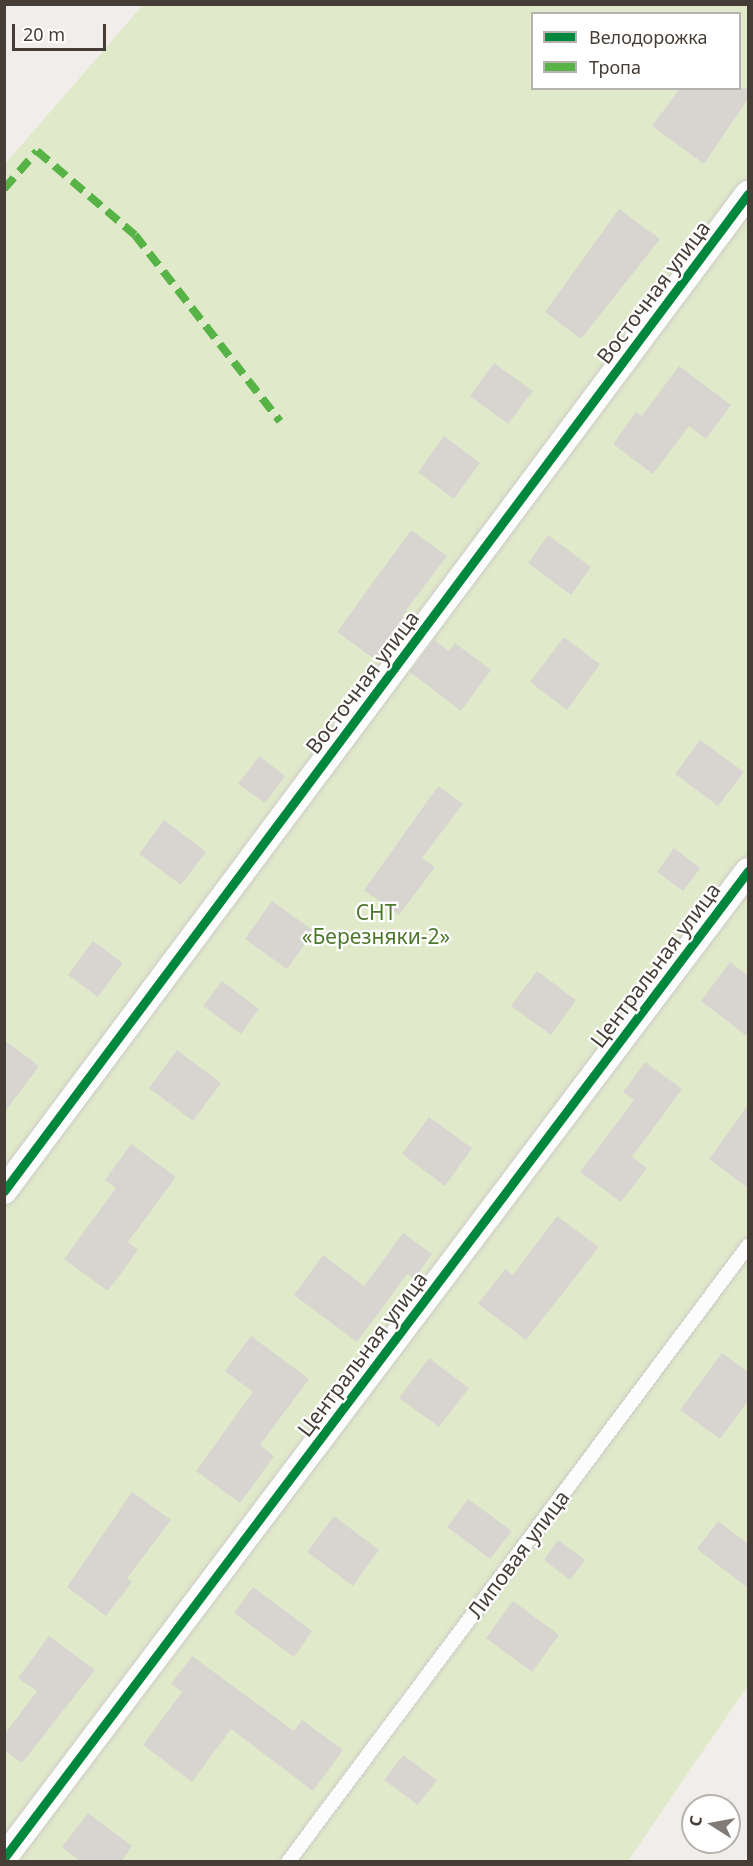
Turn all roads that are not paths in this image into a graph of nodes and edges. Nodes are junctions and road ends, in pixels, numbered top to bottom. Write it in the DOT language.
graph roads {
  1 [pos="748,194"];
  2 [pos="748,871"];
  3 [pos="4,1191"];
  4 [pos="748,1246"];
  5 [pos="4,1858"];
  6 [pos="288,1862"];
  1 -- 3 [label="street, Восточная улица"];
  2 -- 5 [label="street, Центральная улица"];
  4 -- 6 [label="lane, Липовая улица"];
}
